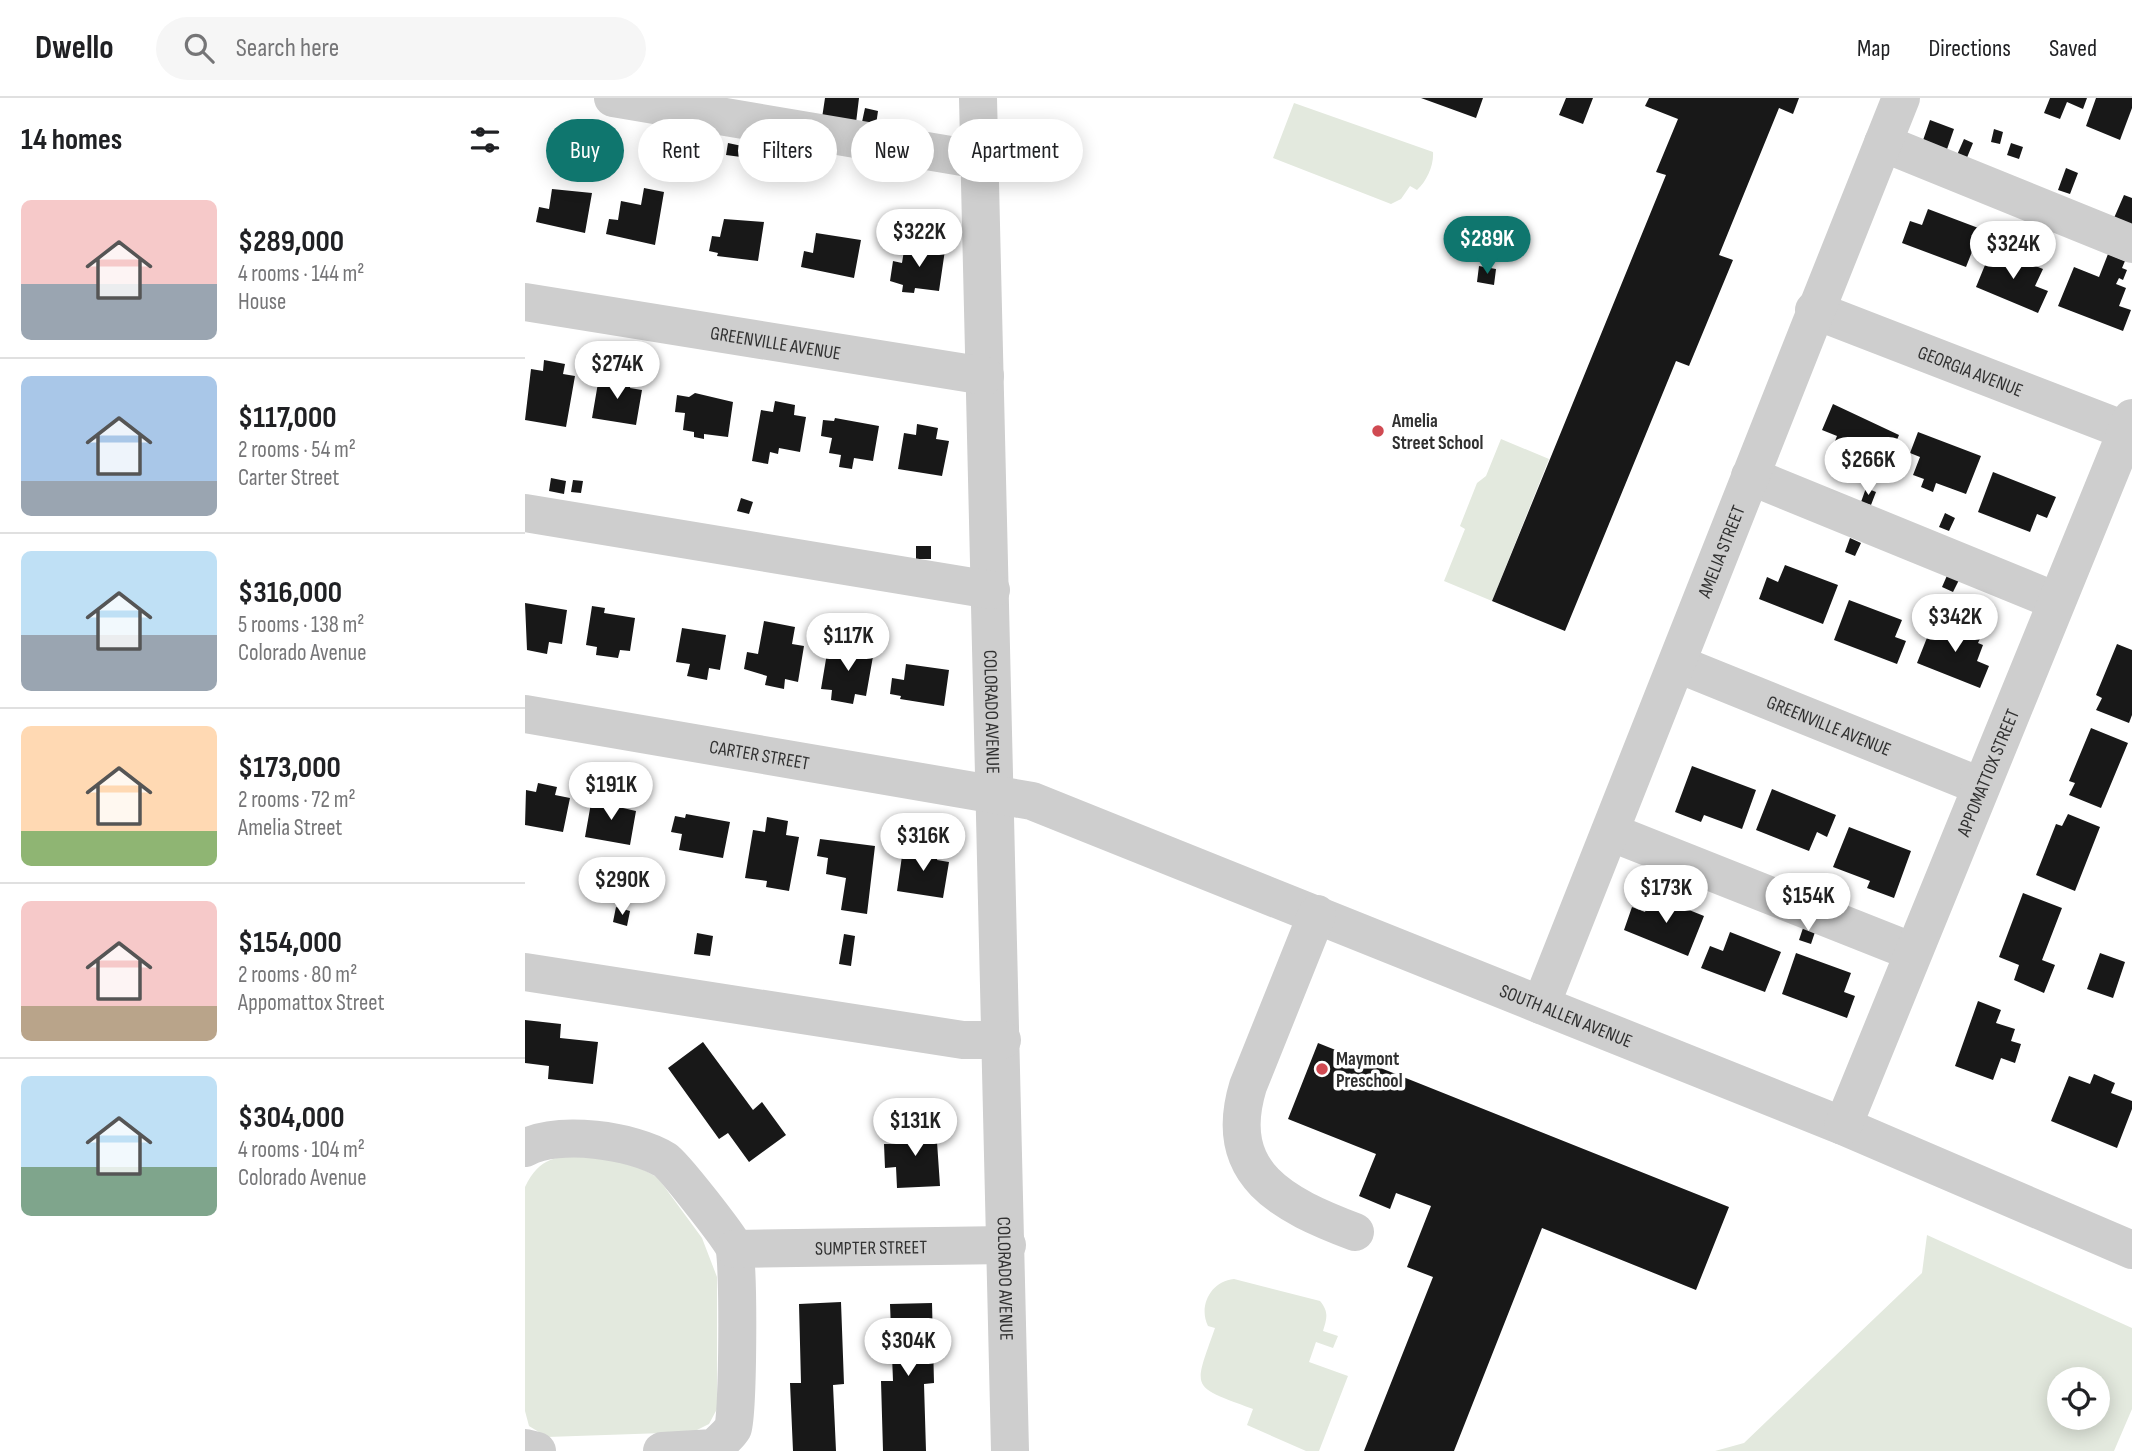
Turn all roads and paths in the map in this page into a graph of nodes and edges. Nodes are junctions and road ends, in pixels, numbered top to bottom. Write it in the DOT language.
graph roads {
  1 [pos="613,98"];
  2 [pos="978,98"];
  3 [pos="1901,98"];
  4 [pos="979,119"];
  5 [pos="1883,143"];
  6 [pos="948,155"];
  7 [pos="981,182"];
  8 [pos="2132,244"];
  9 [pos="525,302"];
  10 [pos="1814,310"];
  11 [pos="985,376"];
  12 [pos="2129,425"];
  13 [pos="1750,476"];
  14 [pos="525,513"];
  15 [pos="991,590"];
  16 [pos="2056,601"];
  17 [pos="1678,664"];
  18 [pos="525,714"];
  19 [pos="1980,786"];
  20 [pos="995,795"];
  21 [pos="1611,832"];
  22 [pos="1317,914"];
  23 [pos="1913,952"];
  24 [pos="525,972"];
  25 [pos="1541,1005"];
  26 [pos="1002,1040"];
  27 [pos="1843,1126"];
  28 [pos="525,1148"];
  29 [pos="1355,1233"];
  30 [pos="1007,1245"];
  31 [pos="735,1249"];
  32 [pos="2132,1250"];
  33 [pos="525,1448"];
  34 [pos="537,1451"];
  35 [pos="662,1451"];
  36 [pos="1010,1451"];
  1 -- 6 [label="street"];
  2 -- 4 [label="street, COLORADO AVENUE"];
  3 -- 5 [label="street, AMELIA STREET"];
  5 -- 8 [label="street"];
  5 -- 10 [label="street, AMELIA STREET"];
  7 -- 11 [label="street, COLORADO AVENUE"];
  9 -- 11 [label="street, GREENVILLE AVENUE"];
  10 -- 12 [label="street, GEORGIA AVENUE"];
  10 -- 13 [label="street, AMELIA STREET"];
  11 -- 15 [label="street, COLORADO AVENUE"];
  12 -- 16 [label="street, APPOMATTOX STREET"];
  13 -- 16 [label="street"];
  13 -- 17 [label="street, AMELIA STREET"];
  14 -- 15 [label="street"];
  15 -- 20 [label="street, COLORADO AVENUE"];
  16 -- 19 [label="street, APPOMATTOX STREET"];
  17 -- 19 [label="street, GREENVILLE AVENUE"];
  17 -- 21 [label="street, AMELIA STREET"];
  18 -- 20 [label="street, CARTER STREET"];
  19 -- 23 [label="street, APPOMATTOX STREET"];
  20 -- 22 [label="street, SOUTH ALLEN AVENUE"];
  20 -- 26 [label="street, COLORADO AVENUE"];
  21 -- 23 [label="street"];
  21 -- 25 [label="street, AMELIA STREET"];
  22 -- 25 [label="street, SOUTH ALLEN AVENUE"];
  22 -- 29 [label="street"];
  23 -- 27 [label="street, APPOMATTOX STREET"];
  24 -- 26 [label="street"];
  25 -- 27 [label="street, SOUTH ALLEN AVENUE"];
  26 -- 30 [label="street, COLORADO AVENUE"];
  27 -- 32 [label="street, SOUTH ALLEN AVENUE"];
  28 -- 31 [label="street"];
  30 -- 31 [label="street, SUMPTER STREET"];
  30 -- 36 [label="street, COLORADO AVENUE"];
  31 -- 35 [label="street"];
  33 -- 34 [label="street"];
}
